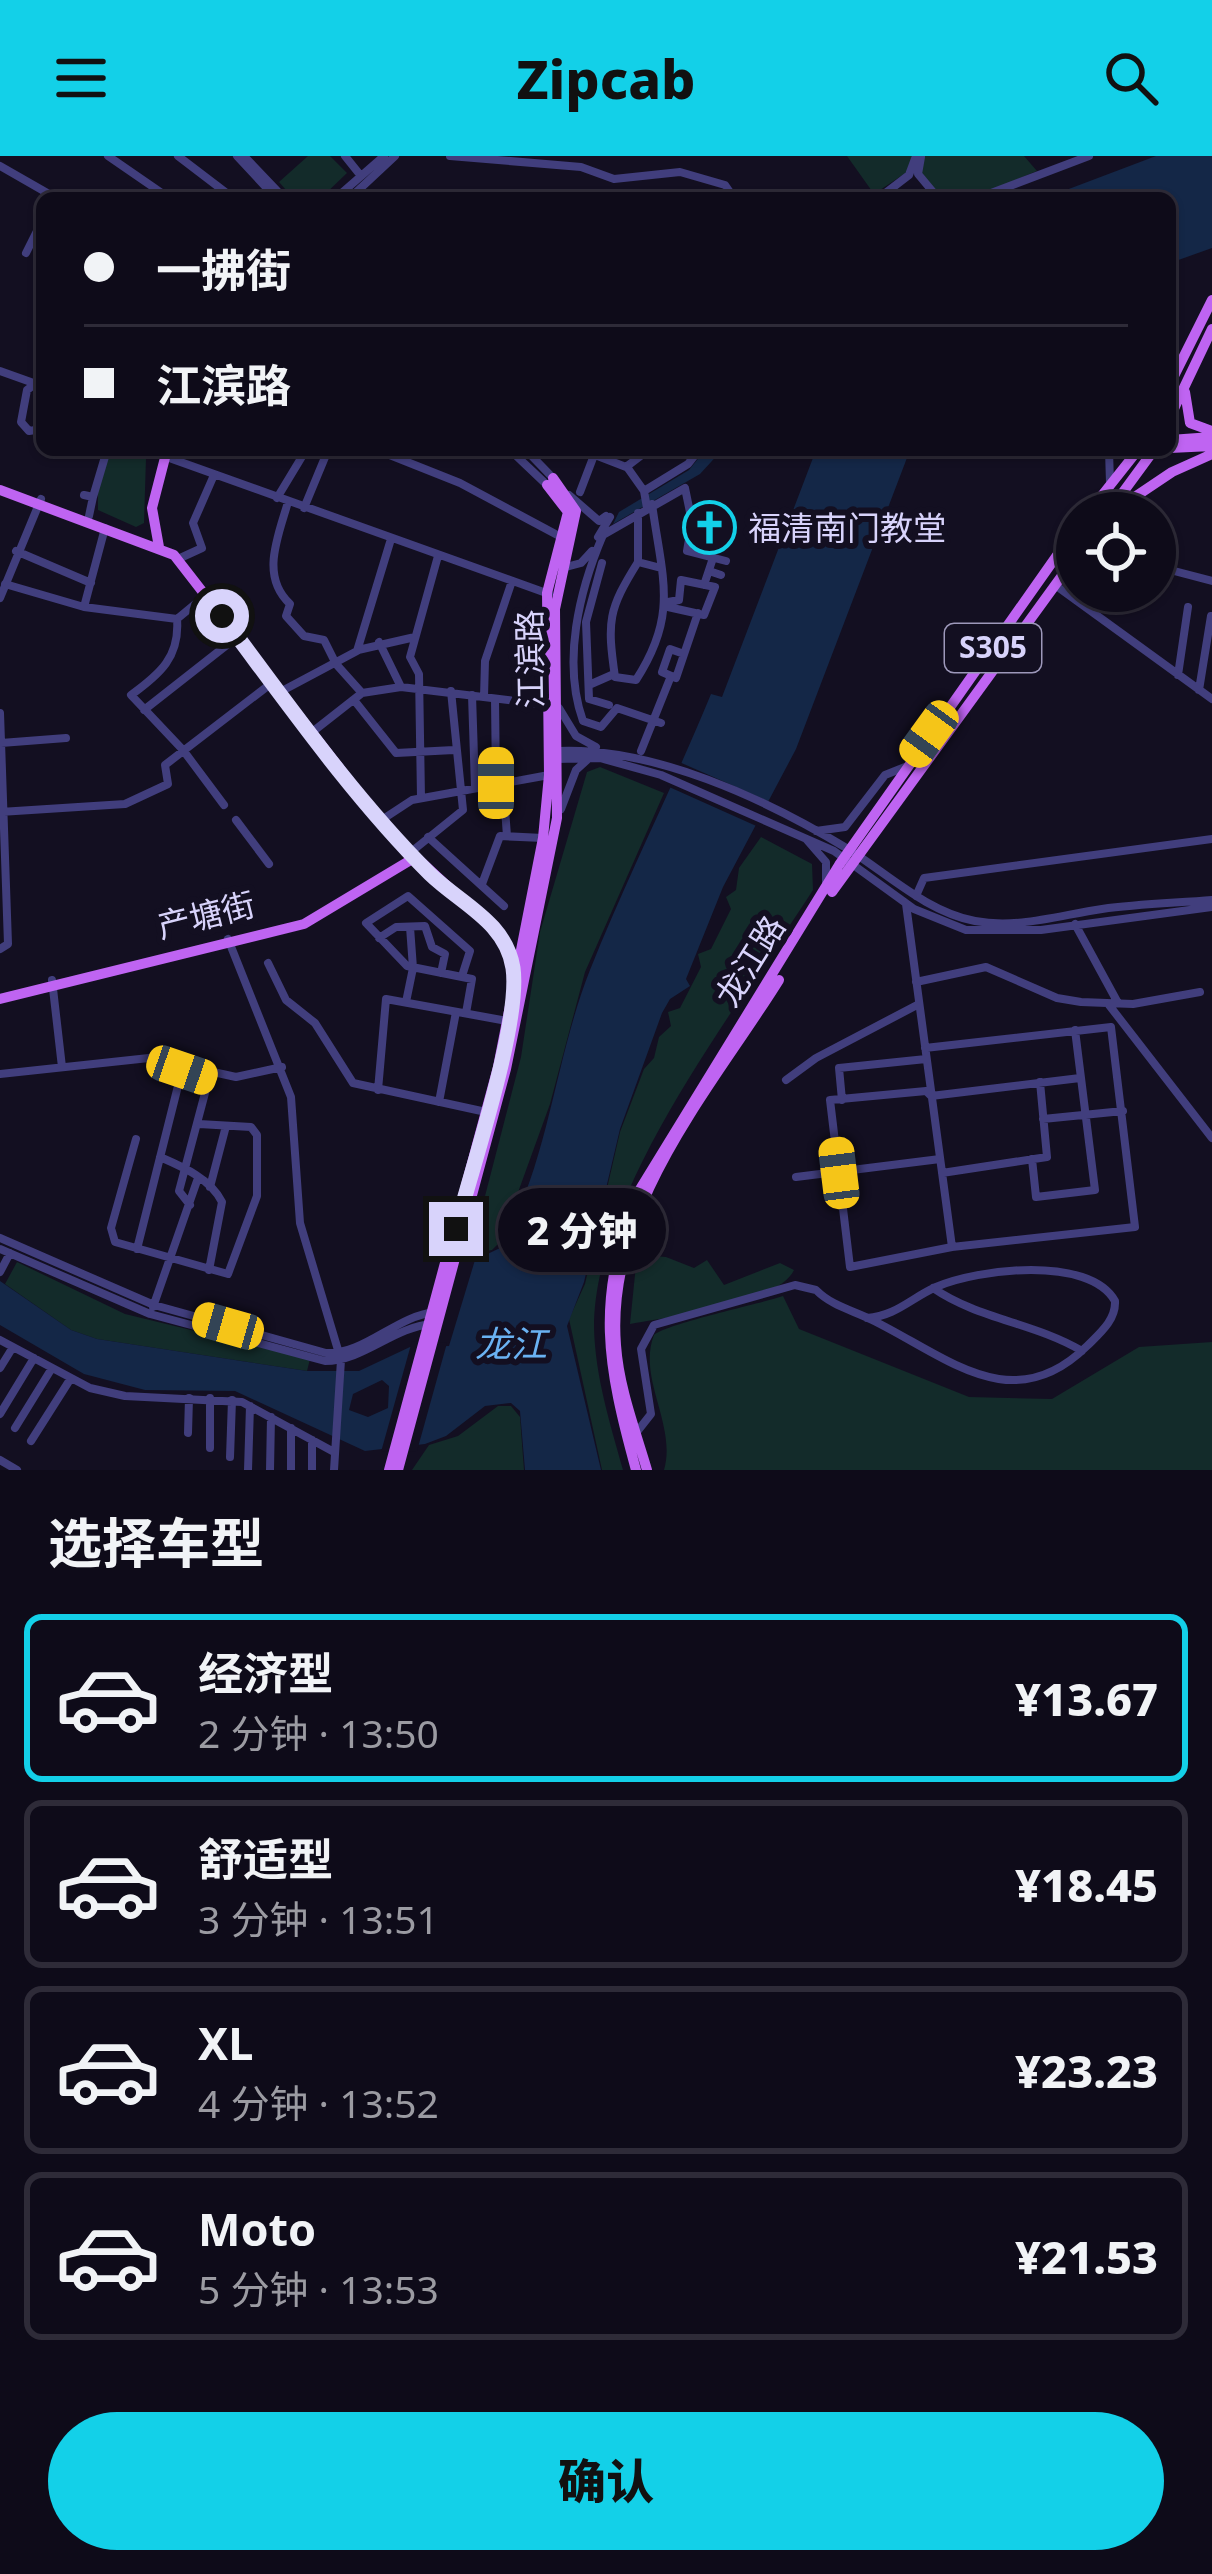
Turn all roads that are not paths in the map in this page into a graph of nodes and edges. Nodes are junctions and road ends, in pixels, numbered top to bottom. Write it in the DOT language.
graph roads {
  1 [pos="108,156"];
  2 [pos="178,156"];
  3 [pos="240,156"];
  4 [pos="345,156"];
  5 [pos="384,156"];
  6 [pos="395,156"];
  7 [pos="450,156"];
  8 [pos="919,156"];
  9 [pos="1089,156"];
  10 [pos="0,166"];
  11 [pos="361,176"];
  12 [pos="44,192"];
  13 [pos="160,192"];
  14 [pos="225,192"];
  15 [pos="274,192"];
  16 [pos="343,192"];
  17 [pos="356,192"];
  18 [pos="730,192"];
  19 [pos="887,192"];
  20 [pos="933,192"];
  21 [pos="994,192"];
  22 [pos="36,232"];
  23 [pos="26,253"];
  24 [pos="1212,300"];
  25 [pos="1212,329"];
  26 [pos="0,371"];
  27 [pos="1176,372"];
  28 [pos="36,384"];
  29 [pos="1186,385"];
  30 [pos="36,386"];
  31 [pos="1176,405"];
  32 [pos="36,430"];
  33 [pos="1212,442"];
  34 [pos="1176,444"];
  35 [pos="101,456"];
  36 [pos="164,456"];
  37 [pos="165,456"];
  38 [pos="171,456"];
  39 [pos="302,456"];
  40 [pos="326,456"];
  41 [pos="392,456"];
  42 [pos="518,456"];
  43 [pos="531,456"];
  44 [pos="594,456"];
  45 [pos="602,456"];
  46 [pos="641,456"];
  47 [pos="694,456"];
  48 [pos="1110,456"];
  49 [pos="1134,456"];
  50 [pos="1150,456"];
  51 [pos="626,467"];
  52 [pos="214,476"];
  53 [pos="550,481"];
  54 [pos="0,487"];
  55 [pos="644,490"];
  56 [pos="1108,490"];
  57 [pos="1124,492"];
  58 [pos="1139,492"];
  59 [pos="575,493"];
  60 [pos="277,498"];
  61 [pos="40,502"];
  62 [pos="288,502"];
  63 [pos="304,508"];
  64 [pos="646,508"];
  65 [pos="89,516"];
  66 [pos="104,528"];
  67 [pos="153,528"];
  68 [pos="561,537"];
  69 [pos="391,539"];
  70 [pos="155,544"];
  71 [pos="16,551"];
  72 [pos="438,556"];
  73 [pos="1056,556"];
  74 [pos="713,558"];
  75 [pos="178,560"];
  76 [pos="727,561"];
  77 [pos="638,562"];
  78 [pos="602,563"];
  79 [pos="661,568"];
  80 [pos="709,571"];
  81 [pos="561,572"];
  82 [pos="1176,572"];
  83 [pos="721,575"];
  84 [pos="512,581"];
  85 [pos="1212,581"];
  86 [pos="91,583"];
  87 [pos="5,584"];
  88 [pos="704,585"];
  89 [pos="1055,585"];
  90 [pos="552,594"];
  91 [pos="206,595"];
  92 [pos="0,598"];
  93 [pos="578,604"];
  94 [pos="668,604"];
  95 [pos="84,607"];
  96 [pos="1189,607"];
  97 [pos="610,613"];
  98 [pos="698,613"];
  99 [pos="1211,616"];
  100 [pos="176,619"];
  101 [pos="1210,631"];
  102 [pos="238,636"];
  103 [pos="415,637"];
  104 [pos="379,642"];
  105 [pos="357,651"];
  106 [pos="655,651"];
  107 [pos="684,654"];
  108 [pos="667,658"];
  109 [pos="336,664"];
  110 [pos="614,674"];
  111 [pos="1178,675"];
  112 [pos="671,676"];
  113 [pos="276,687"];
  114 [pos="401,687"];
  115 [pos="419,687"];
  116 [pos="577,687"];
  117 [pos="1199,690"];
  118 [pos="451,691"];
  119 [pos="478,696"];
  120 [pos="358,697"];
  121 [pos="495,699"];
  122 [pos="1212,699"];
  123 [pos="553,705"];
  124 [pos="609,705"];
  125 [pos="144,710"];
  126 [pos="0,713"];
  127 [pos="657,722"];
  128 [pos="311,733"];
  129 [pos="66,738"];
  130 [pos="2,743"];
  131 [pos="183,749"];
  132 [pos="454,750"];
  133 [pos="641,751"];
  134 [pos="420,752"];
  135 [pos="602,754"];
  136 [pos="554,755"];
  137 [pos="905,767"];
  138 [pos="549,775"];
  139 [pos="500,783"];
  140 [pos="475,787"];
  141 [pos="457,790"];
  142 [pos="421,798"];
  143 [pos="224,805"];
  144 [pos="4,812"];
  145 [pos="557,818"];
  146 [pos="236,820"];
  147 [pos="380,821"];
  148 [pos="810,834"];
  149 [pos="507,836"];
  150 [pos="428,837"];
  151 [pos="543,838"];
  152 [pos="1212,839"];
  153 [pos="412,855"];
  154 [pos="851,856"];
  155 [pos="269,864"];
  156 [pos="482,884"];
  157 [pos="824,894"];
  158 [pos="916,896"];
  159 [pos="905,903"];
  160 [pos="1212,904"];
  161 [pos="504,906"];
  162 [pos="1075,924"];
  163 [pos="410,927"];
  164 [pos="379,938"];
  165 [pos="229,940"];
  166 [pos="4,947"];
  167 [pos="268,963"];
  168 [pos="413,968"];
  169 [pos="514,972"];
  170 [pos="441,974"];
  171 [pos="461,976"];
  172 [pos="53,982"];
  173 [pos="916,982"];
  174 [pos="1200,992"];
  175 [pos="0,996"];
  176 [pos="406,1002"];
  177 [pos="919,1004"];
  178 [pos="1113,1004"];
  179 [pos="461,1012"];
  180 [pos="507,1021"];
  181 [pos="1075,1030"];
  182 [pos="926,1053"];
  183 [pos="282,1066"];
  184 [pos="62,1067"];
  185 [pos="0,1074"];
  186 [pos="210,1076"];
  187 [pos="1080,1078"];
  188 [pos="786,1080"];
  189 [pos="1040,1082"];
  190 [pos="378,1090"];
  191 [pos="931,1096"];
  192 [pos="842,1100"];
  193 [pos="439,1102"];
  194 [pos="1123,1111"];
  195 [pos="487,1112"];
  196 [pos="1085,1116"];
  197 [pos="1043,1119"];
  198 [pos="199,1124"];
  199 [pos="226,1126"];
  200 [pos="1212,1138"];
  201 [pos="136,1139"];
  202 [pos="160,1157"];
  203 [pos="940,1159"];
  204 [pos="1032,1160"];
  205 [pos="186,1168"];
  206 [pos="839,1173"];
  207 [pos="942,1173"];
  208 [pos="796,1177"];
  209 [pos="198,1178"];
  210 [pos="210,1187"];
  211 [pos="190,1205"];
  212 [pos="0,1238"];
  213 [pos="952,1247"];
  214 [pos="137,1249"];
  215 [pos="5,1251"];
  216 [pos="169,1260"];
  217 [pos="2,1270"];
  218 [pos="208,1270"];
  219 [pos="933,1288"];
  220 [pos="152,1310"];
  221 [pos="867,1318"];
  222 [pos="435,1324"];
  223 [pos="0,1340"];
  224 [pos="13,1347"];
  225 [pos="1082,1351"];
  226 [pos="34,1358"];
  227 [pos="340,1360"];
  228 [pos="52,1367"];
  229 [pos="0,1368"];
  230 [pos="71,1378"];
  231 [pos="188,1398"];
  232 [pos="211,1398"];
  233 [pos="232,1400"];
  234 [pos="250,1406"];
  235 [pos="0,1414"];
  236 [pos="271,1417"];
  237 [pos="15,1428"];
  238 [pos="291,1428"];
  239 [pos="636,1432"];
  240 [pos="188,1433"];
  241 [pos="312,1439"];
  242 [pos="31,1441"];
  243 [pos="210,1448"];
  244 [pos="335,1449"];
  245 [pos="230,1457"];
  246 [pos="0,1460"];
  247 [pos="17,1470"];
  248 [pos="248,1470"];
  249 [pos="270,1470"];
  250 [pos="291,1470"];
  251 [pos="312,1470"];
  252 [pos="334,1470"];
  253 [pos="394,1470"];
  254 [pos="636,1470"];
  255 [pos="647,1470"];
  1 -- 13 [label="street"];
  2 -- 14 [label="street"];
  3 -- 15 [label="street"];
  4 -- 11 [label="street"];
  5 -- 11 [label="street"];
  6 -- 17 [label="street"];
  7 -- 18 [label="street"];
  8 -- 19 [label="street"];
  8 -- 20 [label="street"];
  9 -- 21 [label="street"];
  10 -- 12 [label="street"];
  11 -- 16 [label="street"];
  22 -- 23 [label="street"];
  24 -- 27 [label="main road"];
  25 -- 29 [label="main road"];
  26 -- 28 [label="street"];
  29 -- 31 [label="main road"];
  29 -- 33 [label="main road"];
  30 -- 32 [label="street"];
  33 -- 34 [label="main road"];
  33 -- 58 [label="main road"];
  35 -- 65 [label="street"];
  36 -- 67 [label="main road"];
  37 -- 70 [label="main road"];
  38 -- 52 [label="street"];
  39 -- 60 [label="street"];
  40 -- 63 [label="street"];
  41 -- 68 [label="street"];
  42 -- 53 [label="street"];
  43 -- 53 [label="street"];
  44 -- 59 [label="street"];
  45 -- 51 [label="street"];
  46 -- 51 [label="street"];
  47 -- 55 [label="street"];
  48 -- 56 [label="street"];
  49 -- 56 [label="main road"];
  50 -- 57 [label="main road"];
  51 -- 55 [label="street"];
  52 -- 60 [label="street"];
  52 -- 75 [label="street"];
  53 -- 59 [label="main road"];
  53 -- 68 [label="main road, 江滨路"];
  54 -- 61 [label="main road"];
  55 -- 64 [label="street"];
  59 -- 81 [label="main road, 江滨路"];
  59 -- 81 [label="street"];
  60 -- 62 [label="street"];
  61 -- 65 [label="main road"];
  61 -- 66 [label="main road"];
  61 -- 71 [label="street"];
  62 -- 63 [label="street"];
  62 -- 109 [label="street"];
  63 -- 69 [label="street"];
  64 -- 74 [label="street"];
  64 -- 77 [label="street"];
  64 -- 79 [label="street"];
  64 -- 93 [label="street"];
  65 -- 67 [label="main road"];
  66 -- 70 [label="main road"];
  66 -- 86 [label="street"];
  67 -- 70 [label="main road"];
  68 -- 90 [label="main road, 江滨路"];
  69 -- 72 [label="street"];
  69 -- 105 [label="street"];
  70 -- 75 [label="main road"];
  71 -- 86 [label="street"];
  71 -- 87 [label="street"];
  72 -- 84 [label="street"];
  72 -- 103 [label="street"];
  73 -- 137 [label="main road, 龙江路 / S305"];
  74 -- 76 [label="street"];
  74 -- 80 [label="street"];
  75 -- 91 [label="main road"];
  77 -- 79 [label="street"];
  77 -- 97 [label="street"];
  78 -- 124 [label="street"];
  79 -- 94 [label="street"];
  80 -- 83 [label="street"];
  80 -- 88 [label="street"];
  81 -- 90 [label="main road, 江滨路"];
  82 -- 85 [label="street"];
  84 -- 90 [label="street"];
  84 -- 119 [label="street"];
  86 -- 95 [label="street"];
  87 -- 92 [label="street"];
  87 -- 95 [label="street"];
  88 -- 94 [label="street"];
  88 -- 98 [label="street"];
  89 -- 111 [label="street"];
  89 -- 154 [label="main road, 龙江路 / S305"];
  90 -- 123 [label="main road, 江滨路"];
  91 -- 100 [label="street"];
  91 -- 102 [label="main road"];
  93 -- 97 [label="street"];
  93 -- 116 [label="street"];
  94 -- 98 [label="street"];
  94 -- 106 [label="street"];
  95 -- 100 [label="street"];
  96 -- 111 [label="street"];
  97 -- 110 [label="street"];
  98 -- 107 [label="street"];
  99 -- 101 [label="street"];
  100 -- 125 [label="street"];
  101 -- 117 [label="street"];
  102 -- 113 [label="main road"];
  102 -- 125 [label="street"];
  103 -- 104 [label="street"];
  103 -- 115 [label="street"];
  104 -- 105 [label="street"];
  104 -- 114 [label="street"];
  105 -- 109 [label="street"];
  106 -- 108 [label="street"];
  106 -- 110 [label="street"];
  107 -- 108 [label="street"];
  107 -- 112 [label="street"];
  108 -- 112 [label="street"];
  109 -- 113 [label="street"];
  109 -- 120 [label="street"];
  110 -- 116 [label="street"];
  111 -- 117 [label="street"];
  112 -- 127 [label="street"];
  113 -- 128 [label="main road"];
  113 -- 131 [label="street"];
  114 -- 115 [label="street"];
  114 -- 120 [label="street"];
  115 -- 118 [label="street"];
  115 -- 134 [label="street"];
  116 -- 127 [label="street"];
  117 -- 122 [label="street"];
  118 -- 119 [label="street"];
  118 -- 132 [label="street"];
  119 -- 121 [label="street"];
  119 -- 140 [label="street"];
  120 -- 128 [label="street"];
  120 -- 134 [label="street"];
  121 -- 123 [label="street"];
  121 -- 139 [label="street"];
  123 -- 135 [label="street"];
  123 -- 136 [label="main road, 江滨路"];
  125 -- 131 [label="street"];
  126 -- 130 [label="street"];
  127 -- 133 [label="street"];
  128 -- 147 [label="main road"];
  129 -- 130 [label="street"];
  130 -- 144 [label="street"];
  131 -- 143 [label="street"];
  131 -- 144 [label="street"];
  132 -- 134 [label="street"];
  132 -- 141 [label="street"];
  134 -- 142 [label="street"];
  135 -- 136 [label="street"];
  135 -- 145 [label="street"];
  135 -- 148 [label="street"];
  135 -- 148 [label="street"];
  136 -- 138 [label="main road, 江滨路"];
  136 -- 145 [label="main road, 江滨路"];
  137 -- 148 [label="street"];
  137 -- 154 [label="main road, 龙江路 / S305"];
  138 -- 139 [label="street"];
  138 -- 151 [label="main road, 江滨路"];
  139 -- 140 [label="street"];
  139 -- 149 [label="street"];
  140 -- 141 [label="street"];
  141 -- 142 [label="street"];
  141 -- 150 [label="street"];
  142 -- 147 [label="street"];
  144 -- 166 [label="street"];
  145 -- 222 [label="main road, 江滨路"];
  146 -- 155 [label="street"];
  147 -- 153 [label="main road"];
  148 -- 154 [label="street"];
  148 -- 157 [label="street"];
  149 -- 151 [label="street"];
  149 -- 156 [label="street"];
  150 -- 153 [label="street"];
  150 -- 156 [label="street"];
  151 -- 169 [label="main road, 江滨路"];
  152 -- 158 [label="street"];
  153 -- 165 [label="main road, 产塘街"];
  153 -- 169 [label="main road"];
  154 -- 157 [label="main road, 龙江路"];
  154 -- 158 [label="street"];
  154 -- 159 [label="street"];
  154 -- 239 [label="main road, 龙江路"];
  156 -- 161 [label="street"];
  157 -- 254 [label="main road, 龙江路"];
  158 -- 160 [label="street"];
  159 -- 162 [label="street"];
  159 -- 173 [label="street"];
  160 -- 162 [label="street"];
  162 -- 178 [label="street"];
  163 -- 164 [label="street"];
  163 -- 168 [label="street"];
  163 -- 170 [label="street"];
  164 -- 168 [label="street"];
  164 -- 171 [label="street"];
  165 -- 172 [label="main road, 产塘街"];
  165 -- 183 [label="street"];
  167 -- 190 [label="street"];
  168 -- 170 [label="street"];
  168 -- 176 [label="street"];
  169 -- 180 [label="main road, 江滨路"];
  170 -- 171 [label="street"];
  171 -- 179 [label="street"];
  172 -- 175 [label="main road, 产塘街"];
  172 -- 184 [label="street"];
  173 -- 177 [label="street"];
  173 -- 178 [label="street"];
  174 -- 178 [label="street"];
  176 -- 179 [label="street"];
  176 -- 190 [label="street"];
  177 -- 182 [label="street"];
  177 -- 188 [label="street"];
  178 -- 200 [label="street"];
  179 -- 180 [label="street"];
  179 -- 193 [label="street"];
  180 -- 195 [label="main road, 江滨路"];
  181 -- 182 [label="street"];
  181 -- 187 [label="street"];
  181 -- 194 [label="street"];
  182 -- 191 [label="street"];
  182 -- 192 [label="street"];
  183 -- 186 [label="street"];
  183 -- 227 [label="street"];
  184 -- 185 [label="street"];
  184 -- 186 [label="street"];
  186 -- 198 [label="street"];
  186 -- 202 [label="street"];
  187 -- 189 [label="street"];
  187 -- 196 [label="street"];
  189 -- 191 [label="street"];
  189 -- 197 [label="street"];
  190 -- 193 [label="street"];
  191 -- 192 [label="street"];
  191 -- 203 [label="street"];
  192 -- 206 [label="street"];
  193 -- 195 [label="street"];
  194 -- 196 [label="street"];
  194 -- 213 [label="street"];
  195 -- 222 [label="main road, 江滨路"];
  196 -- 197 [label="street"];
  196 -- 204 [label="street"];
  197 -- 204 [label="street"];
  198 -- 199 [label="street"];
  198 -- 205 [label="street"];
  199 -- 210 [label="street"];
  199 -- 218 [label="street"];
  201 -- 214 [label="street"];
  202 -- 205 [label="street"];
  202 -- 214 [label="street"];
  203 -- 206 [label="street"];
  203 -- 207 [label="street"];
  204 -- 207 [label="street"];
  205 -- 209 [label="street"];
  205 -- 211 [label="street"];
  206 -- 208 [label="street"];
  206 -- 213 [label="street"];
  207 -- 213 [label="street"];
  209 -- 210 [label="street"];
  209 -- 211 [label="street"];
  210 -- 218 [label="street"];
  211 -- 216 [label="street"];
  212 -- 220 [label="street"];
  214 -- 216 [label="street"];
  215 -- 217 [label="street"];
  215 -- 220 [label="street"];
  216 -- 218 [label="street"];
  216 -- 220 [label="street"];
  219 -- 221 [label="street"];
  219 -- 225 [label="street"];
  219 -- 225 [label="street"];
  220 -- 227 [label="street"];
  221 -- 225 [label="street"];
  221 -- 239 [label="street"];
  222 -- 227 [label="street"];
  222 -- 253 [label="main road"];
  223 -- 224 [label="street"];
  224 -- 226 [label="street"];
  224 -- 229 [label="street"];
  226 -- 228 [label="street"];
  226 -- 235 [label="street"];
  227 -- 244 [label="street"];
  228 -- 230 [label="street"];
  228 -- 237 [label="street"];
  230 -- 231 [label="street"];
  230 -- 242 [label="street"];
  231 -- 232 [label="street"];
  231 -- 240 [label="street"];
  232 -- 233 [label="street"];
  232 -- 243 [label="street"];
  233 -- 234 [label="street"];
  233 -- 245 [label="street"];
  234 -- 236 [label="street"];
  234 -- 248 [label="street"];
  236 -- 238 [label="street"];
  236 -- 249 [label="street"];
  238 -- 241 [label="street"];
  238 -- 250 [label="street"];
  239 -- 255 [label="main road, 龙江路"];
  241 -- 244 [label="street"];
  241 -- 251 [label="street"];
  244 -- 252 [label="street"];
  246 -- 247 [label="street"];
}
